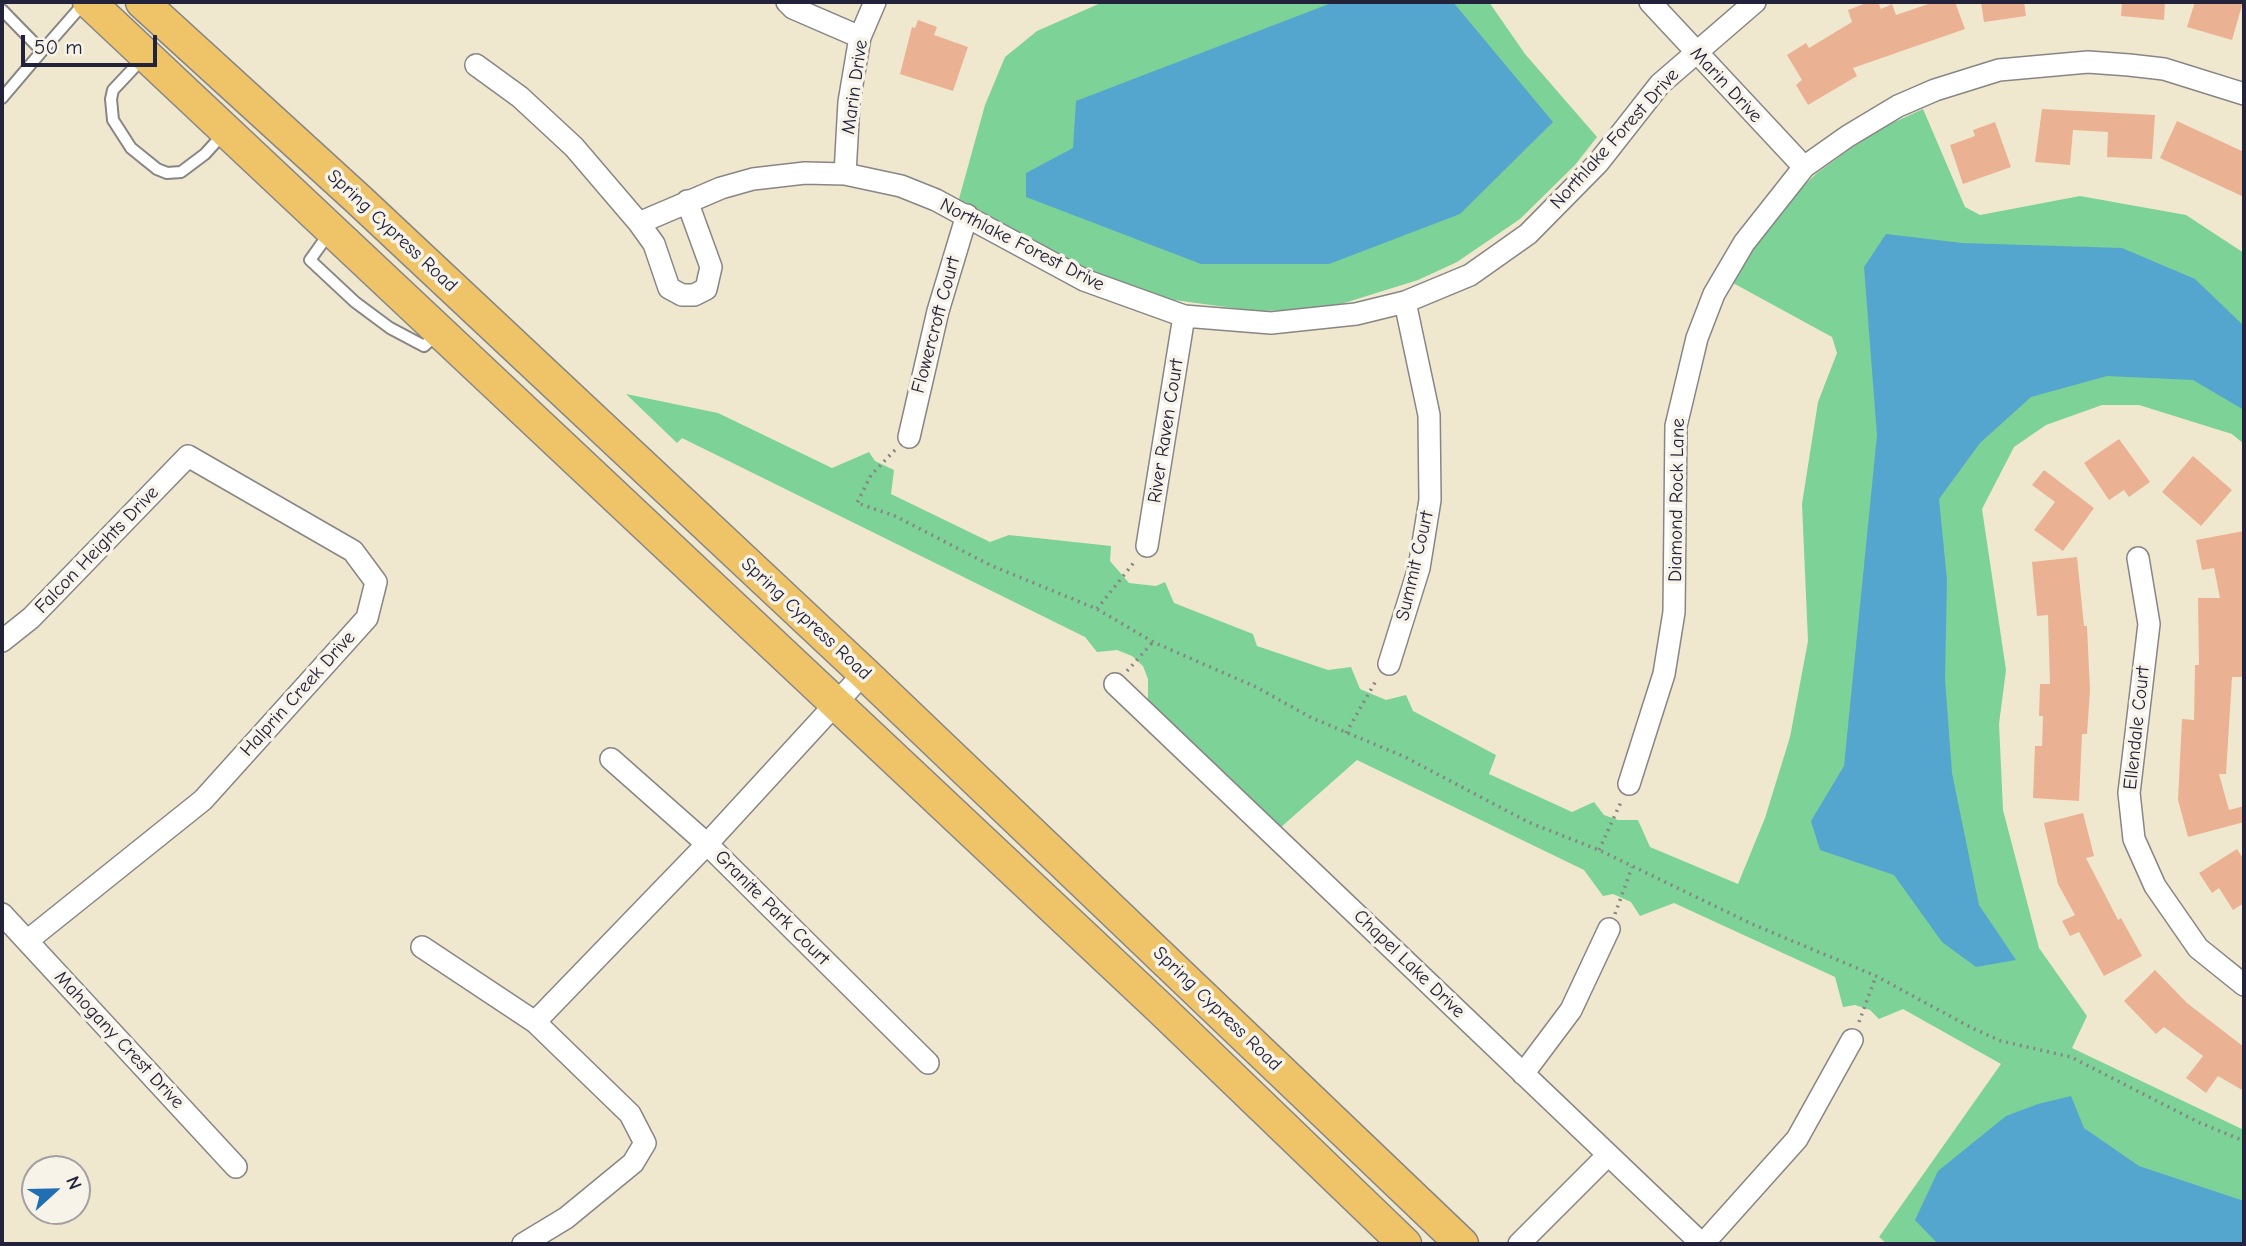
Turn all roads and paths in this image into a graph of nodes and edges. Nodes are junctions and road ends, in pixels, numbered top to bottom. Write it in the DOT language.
graph roads {
  1 [pos="87,2"];
  2 [pos="142,2"];
  3 [pos="788,2"];
  4 [pos="875,2"];
  5 [pos="1650,2"];
  6 [pos="1755,2"];
  7 [pos="2,10"];
  8 [pos="860,37"];
  9 [pos="42,51"];
  10 [pos="1695,52"];
  11 [pos="146,55"];
  12 [pos="476,65"];
  13 [pos="2244,94"];
  14 [pos="2,98"];
  15 [pos="226,130"];
  16 [pos="1804,167"];
  17 [pos="845,173"];
  18 [pos="359,200"];
  19 [pos="687,201"];
  20 [pos="967,215"];
  21 [pos="639,223"];
  22 [pos="332,229"];
  23 [pos="1405,302"];
  24 [pos="1184,316"];
  25 [pos="909,437"];
  26 [pos="188,456"];
  27 [pos="1147,546"];
  28 [pos="2138,558"];
  29 [pos="1097,609"];
  30 [pos="2,641"];
  31 [pos="1153,642"];
  32 [pos="1389,664"];
  33 [pos="864,673"];
  34 [pos="1115,684"];
  35 [pos="835,704"];
  36 [pos="1345,733"];
  37 [pos="611,759"];
  38 [pos="1629,784"];
  39 [pos="707,844"];
  40 [pos="1600,850"];
  41 [pos="1632,867"];
  42 [pos="2,914"];
  43 [pos="1609,929"];
  44 [pos="27,941"];
  45 [pos="422,947"];
  46 [pos="1876,976"];
  47 [pos="1188,981"];
  48 [pos="2244,985"];
  49 [pos="1162,1010"];
  50 [pos="535,1022"];
  51 [pos="1852,1040"];
  52 [pos="928,1063"];
  53 [pos="1523,1074"];
  54 [pos="2244,1141"];
  55 [pos="1608,1155"];
  56 [pos="236,1167"];
  57 [pos="523,1244"];
  58 [pos="1405,1244"];
  59 [pos="1462,1244"];
  60 [pos="1519,1244"];
  61 [pos="1703,1244"];
  1 -- 9 [label="lane"];
  1 -- 11 [label="main road, Spring Cypress Road"];
  2 -- 18 [label="main road, Spring Cypress Road"];
  3 -- 8 [label="street"];
  4 -- 8 [label="street, Marin Drive"];
  5 -- 10 [label="street, Marin Drive"];
  6 -- 10 [label="street, Northlake Forest Drive"];
  7 -- 9 [label="lane"];
  8 -- 17 [label="street, Marin Drive"];
  9 -- 14 [label="lane"];
  10 -- 16 [label="street, Marin Drive"];
  10 -- 23 [label="street, Northlake Forest Drive"];
  11 -- 15 [label="main road, Spring Cypress Road"];
  11 -- 15 [label="lane"];
  12 -- 21 [label="street"];
  13 -- 16 [label="street, Diamond Rock Lane"];
  15 -- 22 [label="main road, Spring Cypress Road"];
  16 -- 38 [label="street, Diamond Rock Lane"];
  17 -- 19 [label="street, Northlake Forest Drive"];
  17 -- 20 [label="street, Northlake Forest Drive"];
  18 -- 22 [label="main road"];
  18 -- 33 [label="main road, Spring Cypress Road"];
  19 -- 21 [label="street, Northlake Forest Drive"];
  19 -- 21 [label="street"];
  20 -- 24 [label="street, Northlake Forest Drive"];
  20 -- 25 [label="street, Flowercroft Court"];
  22 -- 35 [label="main road, Spring Cypress Road"];
  23 -- 24 [label="street, Northlake Forest Drive"];
  23 -- 32 [label="street, Summit Court"];
  24 -- 27 [label="street, River Raven Court"];
  25 -- 29 [label="path"];
  26 -- 30 [label="street, Falcon Heights Drive"];
  26 -- 44 [label="street, Halprin Creek Drive"];
  27 -- 29 [label="path"];
  28 -- 48 [label="street, Ellendale Court"];
  29 -- 31 [label="path"];
  31 -- 34 [label="path"];
  31 -- 36 [label="path"];
  32 -- 36 [label="path"];
  33 -- 35 [label="street"];
  33 -- 47 [label="main road, Spring Cypress Road"];
  34 -- 53 [label="street, Chapel Lake Drive"];
  35 -- 39 [label="street"];
  35 -- 49 [label="main road, Spring Cypress Road"];
  36 -- 40 [label="path"];
  37 -- 39 [label="street, Granite Park Court"];
  38 -- 40 [label="path"];
  39 -- 50 [label="street"];
  39 -- 52 [label="street, Granite Park Court"];
  40 -- 41 [label="path"];
  41 -- 43 [label="path"];
  41 -- 46 [label="path"];
  42 -- 44 [label="street, Mahogany Crest Drive"];
  43 -- 53 [label="street"];
  44 -- 56 [label="street, Mahogany Crest Drive"];
  45 -- 50 [label="street"];
  46 -- 51 [label="path"];
  46 -- 54 [label="path"];
  47 -- 49 [label="main road"];
  47 -- 59 [label="main road, Spring Cypress Road"];
  49 -- 58 [label="main road, Spring Cypress Road"];
  50 -- 57 [label="street"];
  51 -- 61 [label="street"];
  53 -- 55 [label="street, Chapel Lake Drive"];
  55 -- 60 [label="street"];
  55 -- 61 [label="street, Chapel Lake Drive"];
}
